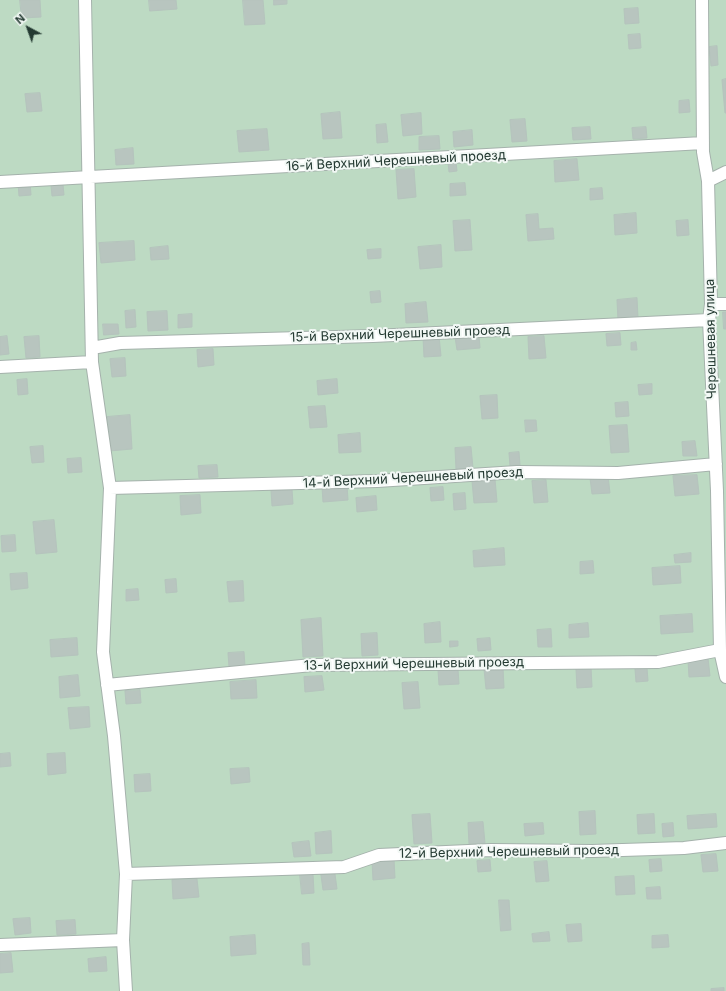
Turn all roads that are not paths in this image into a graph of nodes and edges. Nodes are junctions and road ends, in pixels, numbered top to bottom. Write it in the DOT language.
graph roads {
  1 [pos="85,0"];
  2 [pos="702,0"];
  3 [pos="703,143"];
  4 [pos="726,172"];
  5 [pos="88,178"];
  6 [pos="708,181"];
  7 [pos="0,182"];
  8 [pos="711,304"];
  9 [pos="726,304"];
  10 [pos="709,320"];
  11 [pos="92,348"];
  12 [pos="92,362"];
  13 [pos="0,367"];
  14 [pos="716,464"];
  15 [pos="110,488"];
  16 [pos="722,491"];
  17 [pos="720,650"];
  18 [pos="726,677"];
  19 [pos="107,685"];
  20 [pos="726,843"];
  21 [pos="126,874"];
  22 [pos="123,940"];
  23 [pos="0,946"];
  24 [pos="126,991"];
  1 -- 5 [label="lane"];
  2 -- 3 [label="lane, Черешневая улица"];
  3 -- 5 [label="lane, 16-й Верхний Черешневый проезд"];
  3 -- 6 [label="lane, Черешневая улица"];
  4 -- 6 [label="lane"];
  5 -- 7 [label="lane, 16-й Верхний Черешневый проезд"];
  5 -- 11 [label="lane"];
  6 -- 8 [label="lane, Черешневая улица"];
  8 -- 9 [label="lane"];
  8 -- 10 [label="lane, Черешневая улица"];
  10 -- 11 [label="lane, 15-й Верхний Черешневый проезд"];
  10 -- 14 [label="lane, Черешневая улица"];
  11 -- 12 [label="lane"];
  12 -- 13 [label="lane"];
  12 -- 15 [label="lane"];
  14 -- 15 [label="lane, 14-й Верхний Черешневый проезд"];
  14 -- 16 [label="lane, Черешневая улица"];
  15 -- 19 [label="lane"];
  16 -- 17 [label="lane, Черешневая улица"];
  17 -- 18 [label="lane, Черешневая улица"];
  17 -- 19 [label="lane, 13-й Верхний Черешневый проезд"];
  19 -- 21 [label="lane"];
  20 -- 21 [label="lane, 12-й Верхний Черешневый проезд"];
  21 -- 22 [label="lane"];
  22 -- 23 [label="lane"];
  22 -- 24 [label="lane"];
}
